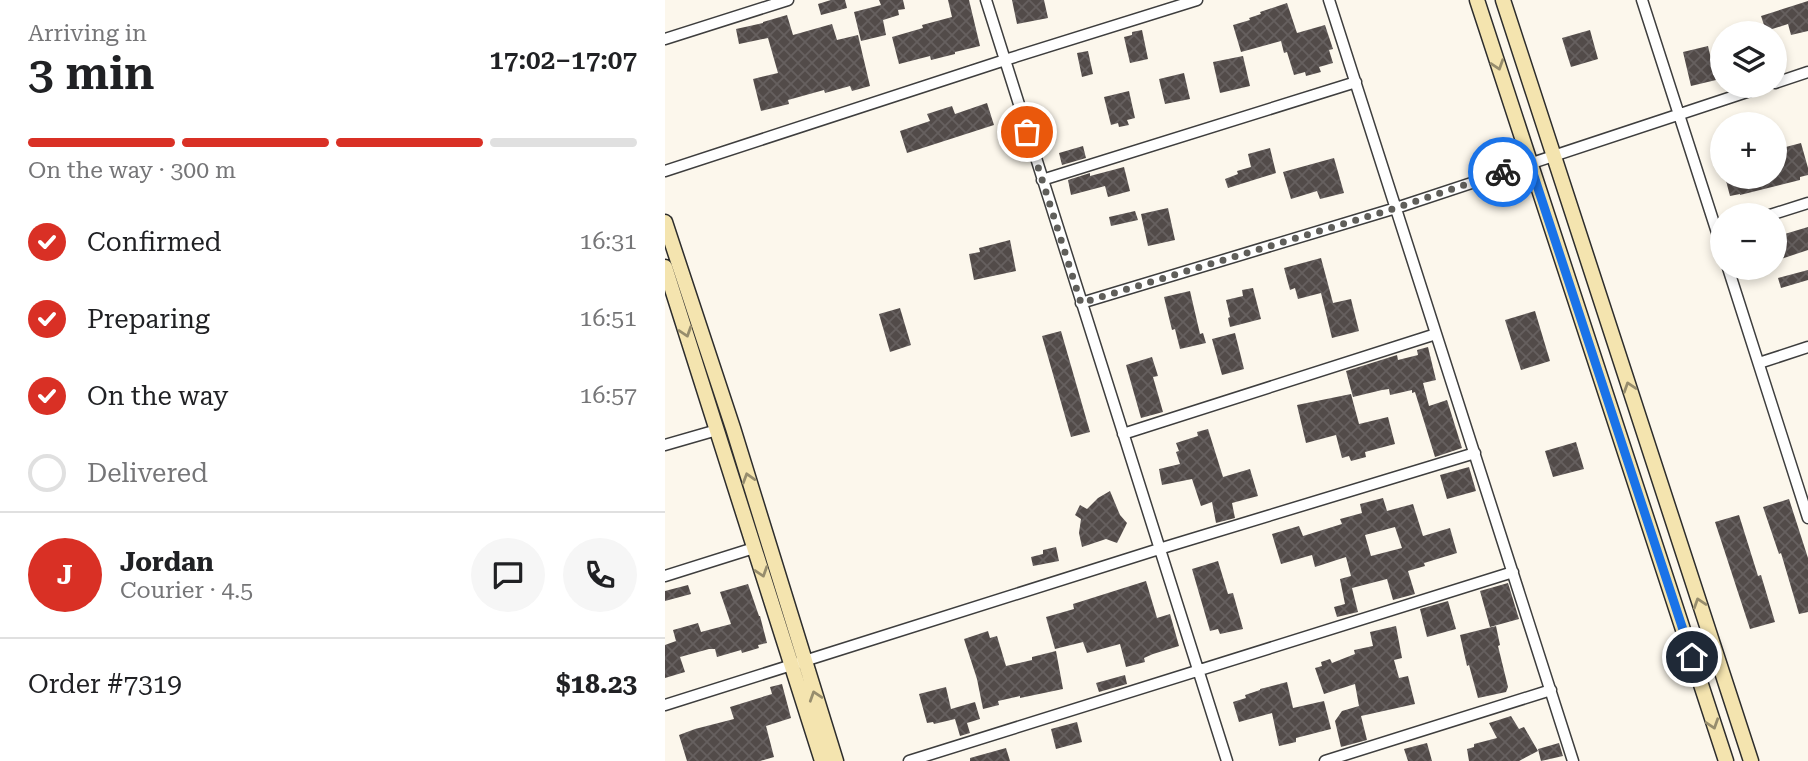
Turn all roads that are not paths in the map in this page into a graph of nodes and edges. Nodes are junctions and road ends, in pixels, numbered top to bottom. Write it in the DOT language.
graph roads {
  1 [pos="788,0"];
  2 [pos="986,0"];
  3 [pos="1197,0"];
  4 [pos="1329,0"];
  5 [pos="1477,0"];
  6 [pos="1503,0"];
  7 [pos="1642,0"];
  8 [pos="665,39"];
  9 [pos="1005,60"];
  10 [pos="1808,72"];
  11 [pos="1787,79"];
  12 [pos="1356,82"];
  13 [pos="1729,98"];
  14 [pos="1680,114"];
  15 [pos="1553,156"];
  16 [pos="1530,164"];
  17 [pos="665,171"];
  18 [pos="1042,180"];
  19 [pos="1710,203"];
  20 [pos="1808,203"];
  21 [pos="1396,208"];
  22 [pos="1787,210"];
  23 [pos="665,222"];
  24 [pos="665,267"];
  25 [pos="1732,280"];
  26 [pos="676,295"];
  27 [pos="1081,303"];
  28 [pos="1436,334"];
  29 [pos="1808,347"];
  30 [pos="1759,363"];
  31 [pos="717,430"];
  32 [pos="1123,434"];
  33 [pos="665,446"];
  34 [pos="1475,453"];
  35 [pos="1803,483"];
  36 [pos="1808,518"];
  37 [pos="754,548"];
  38 [pos="1159,549"];
  39 [pos="1513,572"];
  40 [pos="665,576"];
  41 [pos="798,663"];
  42 [pos="1198,671"];
  43 [pos="1551,690"];
  44 [pos="665,705"];
  45 [pos="822,761"];
  46 [pos="836,761"];
  47 [pos="909,761"];
  48 [pos="1227,761"];
  49 [pos="1325,761"];
  50 [pos="1573,761"];
  51 [pos="1726,761"];
  52 [pos="1751,761"];
  1 -- 8 [label="street"];
  2 -- 9 [label="street"];
  3 -- 9 [label="street"];
  4 -- 12 [label="street"];
  5 -- 16 [label="main road, one-way"];
  6 -- 15 [label="main road"];
  7 -- 14 [label="street"];
  9 -- 17 [label="street"];
  9 -- 18 [label="street"];
  10 -- 11 [label="street"];
  12 -- 18 [label="street"];
  12 -- 21 [label="street"];
  13 -- 14 [label="street"];
  14 -- 15 [label="street"];
  14 -- 19 [label="street"];
  15 -- 16 [label="street"];
  52 -- 15 [label="main road, one-way"];
  16 -- 21 [label="street"];
  16 -- 51 [label="main road, one-way"];
  18 -- 27 [label="street"];
  20 -- 22 [label="street"];
  21 -- 27 [label="street"];
  21 -- 28 [label="street"];
  23 -- 26 [label="main road"];
  24 -- 26 [label="main road"];
  25 -- 30 [label="street"];
  26 -- 31 [label="main road, one-way"];
  41 -- 26 [label="main road, one-way"];
  27 -- 32 [label="street"];
  28 -- 32 [label="street"];
  28 -- 34 [label="street"];
  29 -- 30 [label="street"];
  30 -- 35 [label="street"];
  31 -- 33 [label="street"];
  31 -- 37 [label="main road"];
  32 -- 38 [label="street"];
  34 -- 38 [label="street"];
  34 -- 39 [label="street"];
  35 -- 36 [label="street"];
  37 -- 40 [label="street"];
  37 -- 41 [label="main road, one-way"];
  38 -- 41 [label="street"];
  38 -- 42 [label="street"];
  39 -- 42 [label="street"];
  39 -- 43 [label="street"];
  41 -- 44 [label="street"];
  41 -- 45 [label="main road"];
  46 -- 41 [label="main road, one-way"];
  42 -- 47 [label="street"];
  42 -- 48 [label="street"];
  43 -- 49 [label="street"];
  43 -- 50 [label="street"];
}
